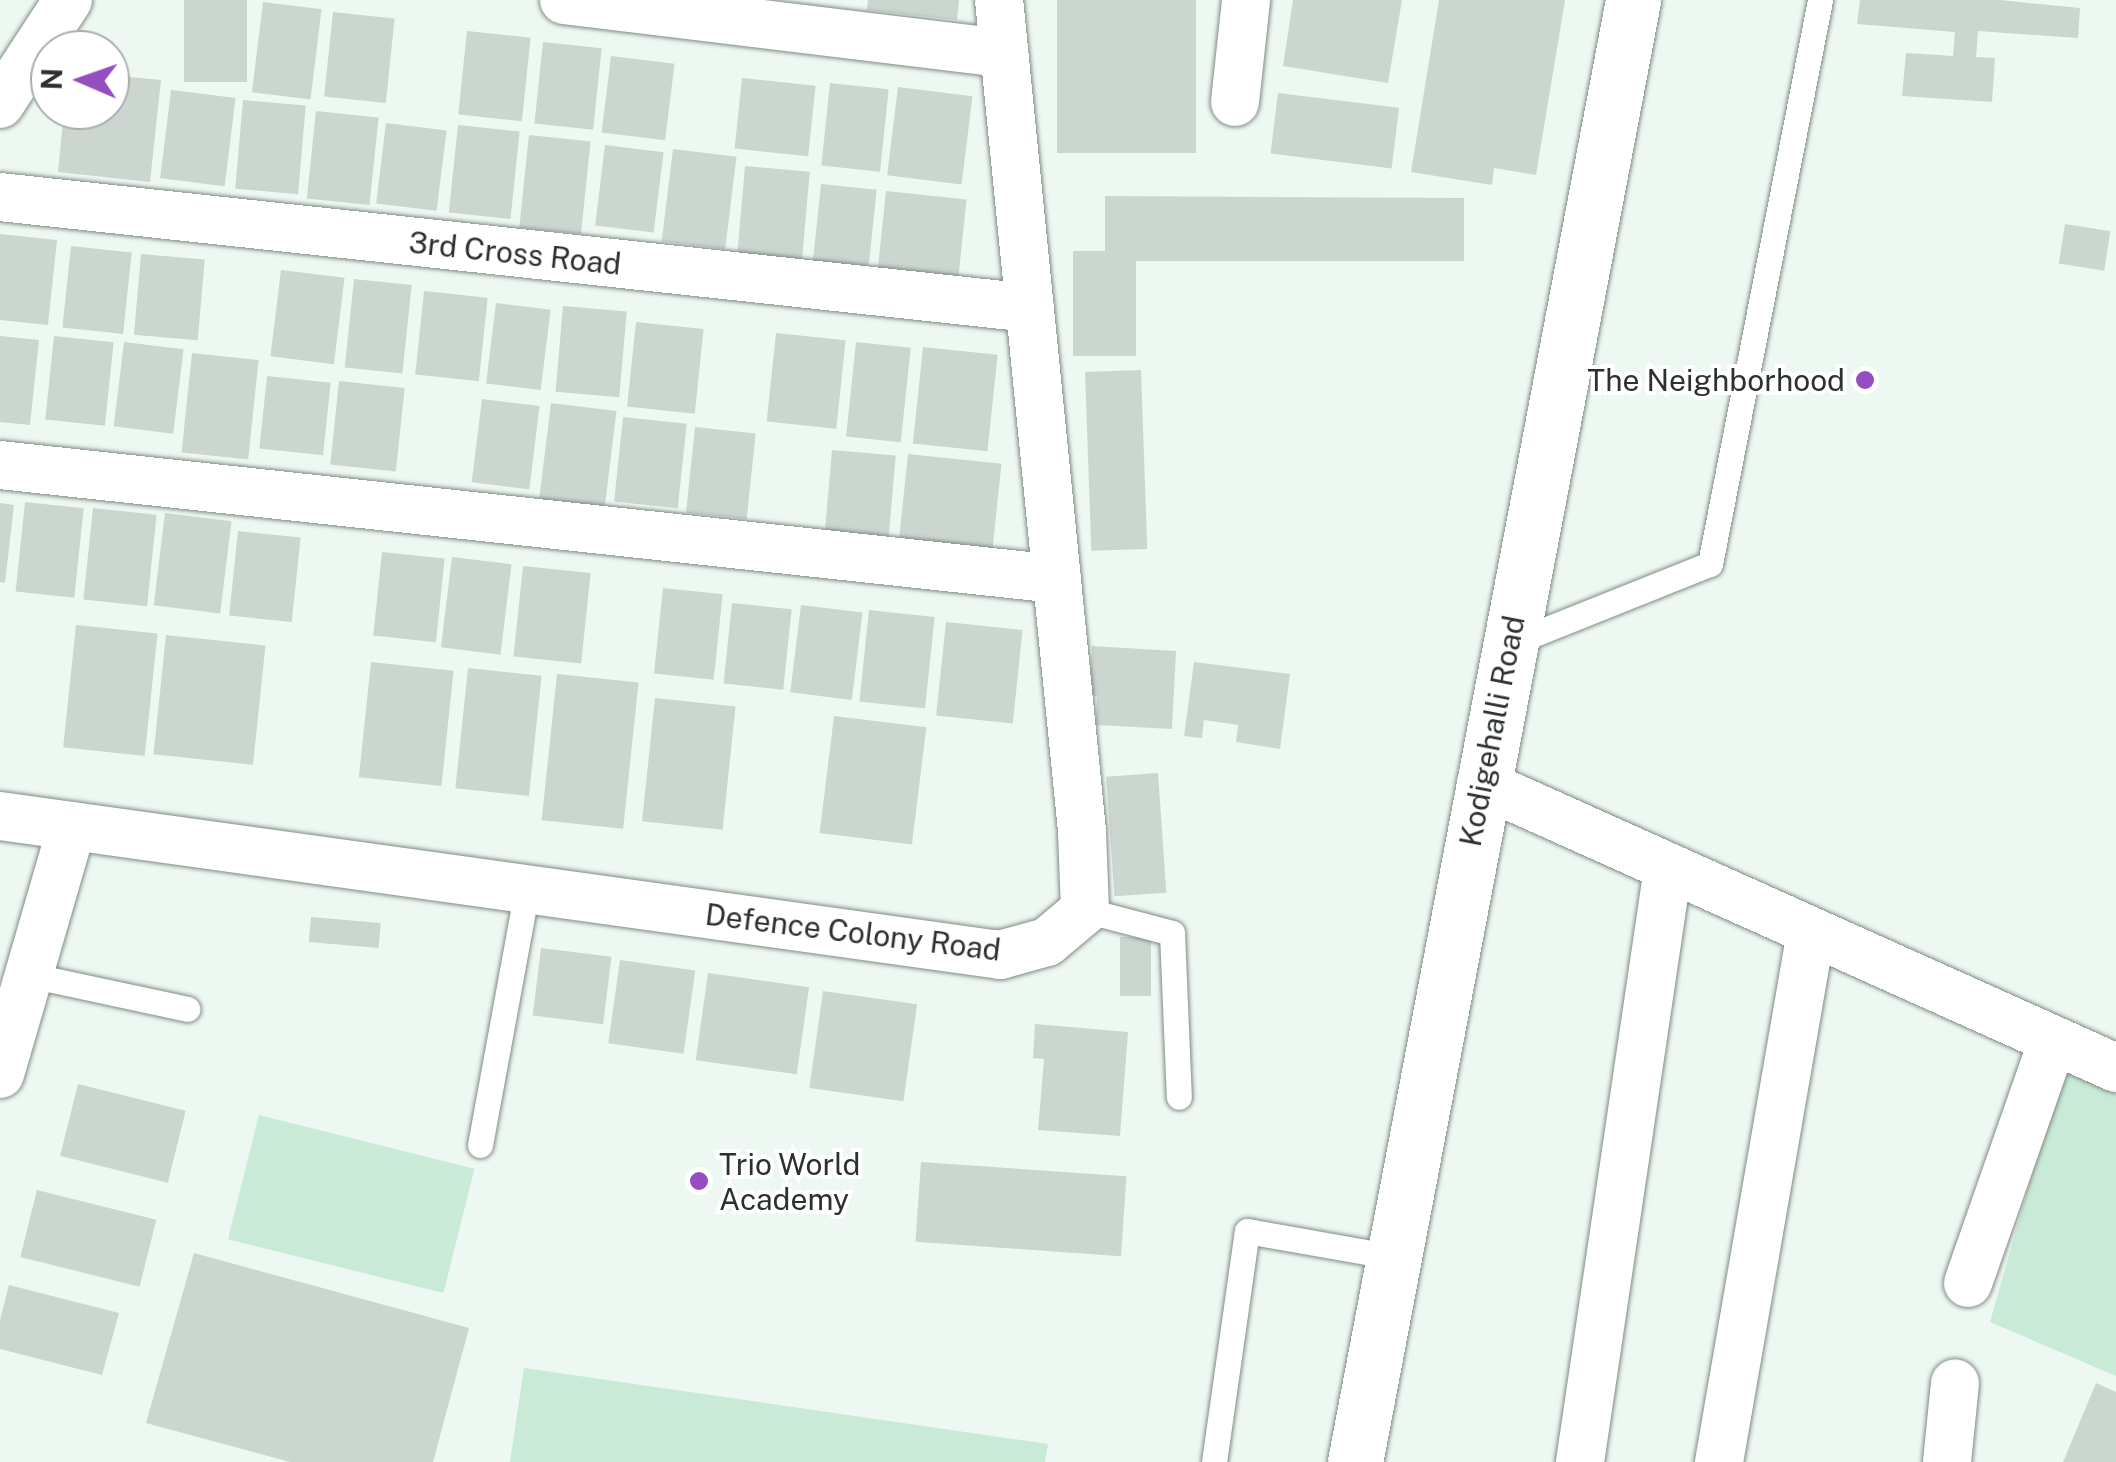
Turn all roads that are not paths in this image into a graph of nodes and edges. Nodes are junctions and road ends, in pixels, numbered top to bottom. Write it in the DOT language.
graph roads {
  1 [pos="68,0"];
  2 [pos="564,0"];
  3 [pos="999,0"];
  4 [pos="1246,0"];
  5 [pos="1633,0"];
  6 [pos="1820,0"];
  7 [pos="1004,53"];
  8 [pos="1235,102"];
  9 [pos="0,104"];
  10 [pos="0,198"];
  11 [pos="1030,308"];
  12 [pos="0,464"];
  13 [pos="1057,580"];
  14 [pos="1508,646"];
  15 [pos="1481,782"];
  16 [pos="0,816"];
  17 [pos="72,826"];
  18 [pos="1668,868"];
  19 [pos="527,890"];
  20 [pos="1085,910"];
  21 [pos="1812,932"];
  22 [pos="28,976"];
  23 [pos="187,1009"];
  24 [pos="2053,1040"];
  25 [pos="2116,1068"];
  26 [pos="0,1074"];
  27 [pos="1179,1096"];
  28 [pos="480,1144"];
  29 [pos="1395,1256"];
  30 [pos="1968,1284"];
  31 [pos="1955,1384"];
  32 [pos="1214,1462"];
  33 [pos="1355,1462"];
  34 [pos="1580,1462"];
  35 [pos="1719,1462"];
  36 [pos="1947,1462"];
  1 -- 9 [label="street"];
  2 -- 7 [label="street"];
  3 -- 7 [label="street"];
  4 -- 8 [label="street"];
  5 -- 14 [label="main road, Kodigehalli Road"];
  6 -- 14 [label="lane"];
  7 -- 11 [label="street"];
  10 -- 11 [label="street, 3rd Cross Road"];
  11 -- 13 [label="street"];
  12 -- 13 [label="street"];
  13 -- 20 [label="street"];
  14 -- 15 [label="main road, Kodigehalli Road"];
  15 -- 18 [label="street"];
  15 -- 29 [label="main road, Kodigehalli Road"];
  16 -- 17 [label="street, Defence Colony Road"];
  17 -- 19 [label="street, Defence Colony Road"];
  17 -- 22 [label="street"];
  18 -- 21 [label="street"];
  18 -- 34 [label="street"];
  19 -- 20 [label="street, Defence Colony Road"];
  19 -- 28 [label="lane"];
  20 -- 27 [label="lane"];
  21 -- 24 [label="street"];
  21 -- 35 [label="street"];
  22 -- 23 [label="lane"];
  22 -- 26 [label="street"];
  24 -- 25 [label="street"];
  24 -- 30 [label="street"];
  29 -- 32 [label="lane"];
  29 -- 33 [label="main road, Kodigehalli Road"];
  31 -- 36 [label="street"];
}
